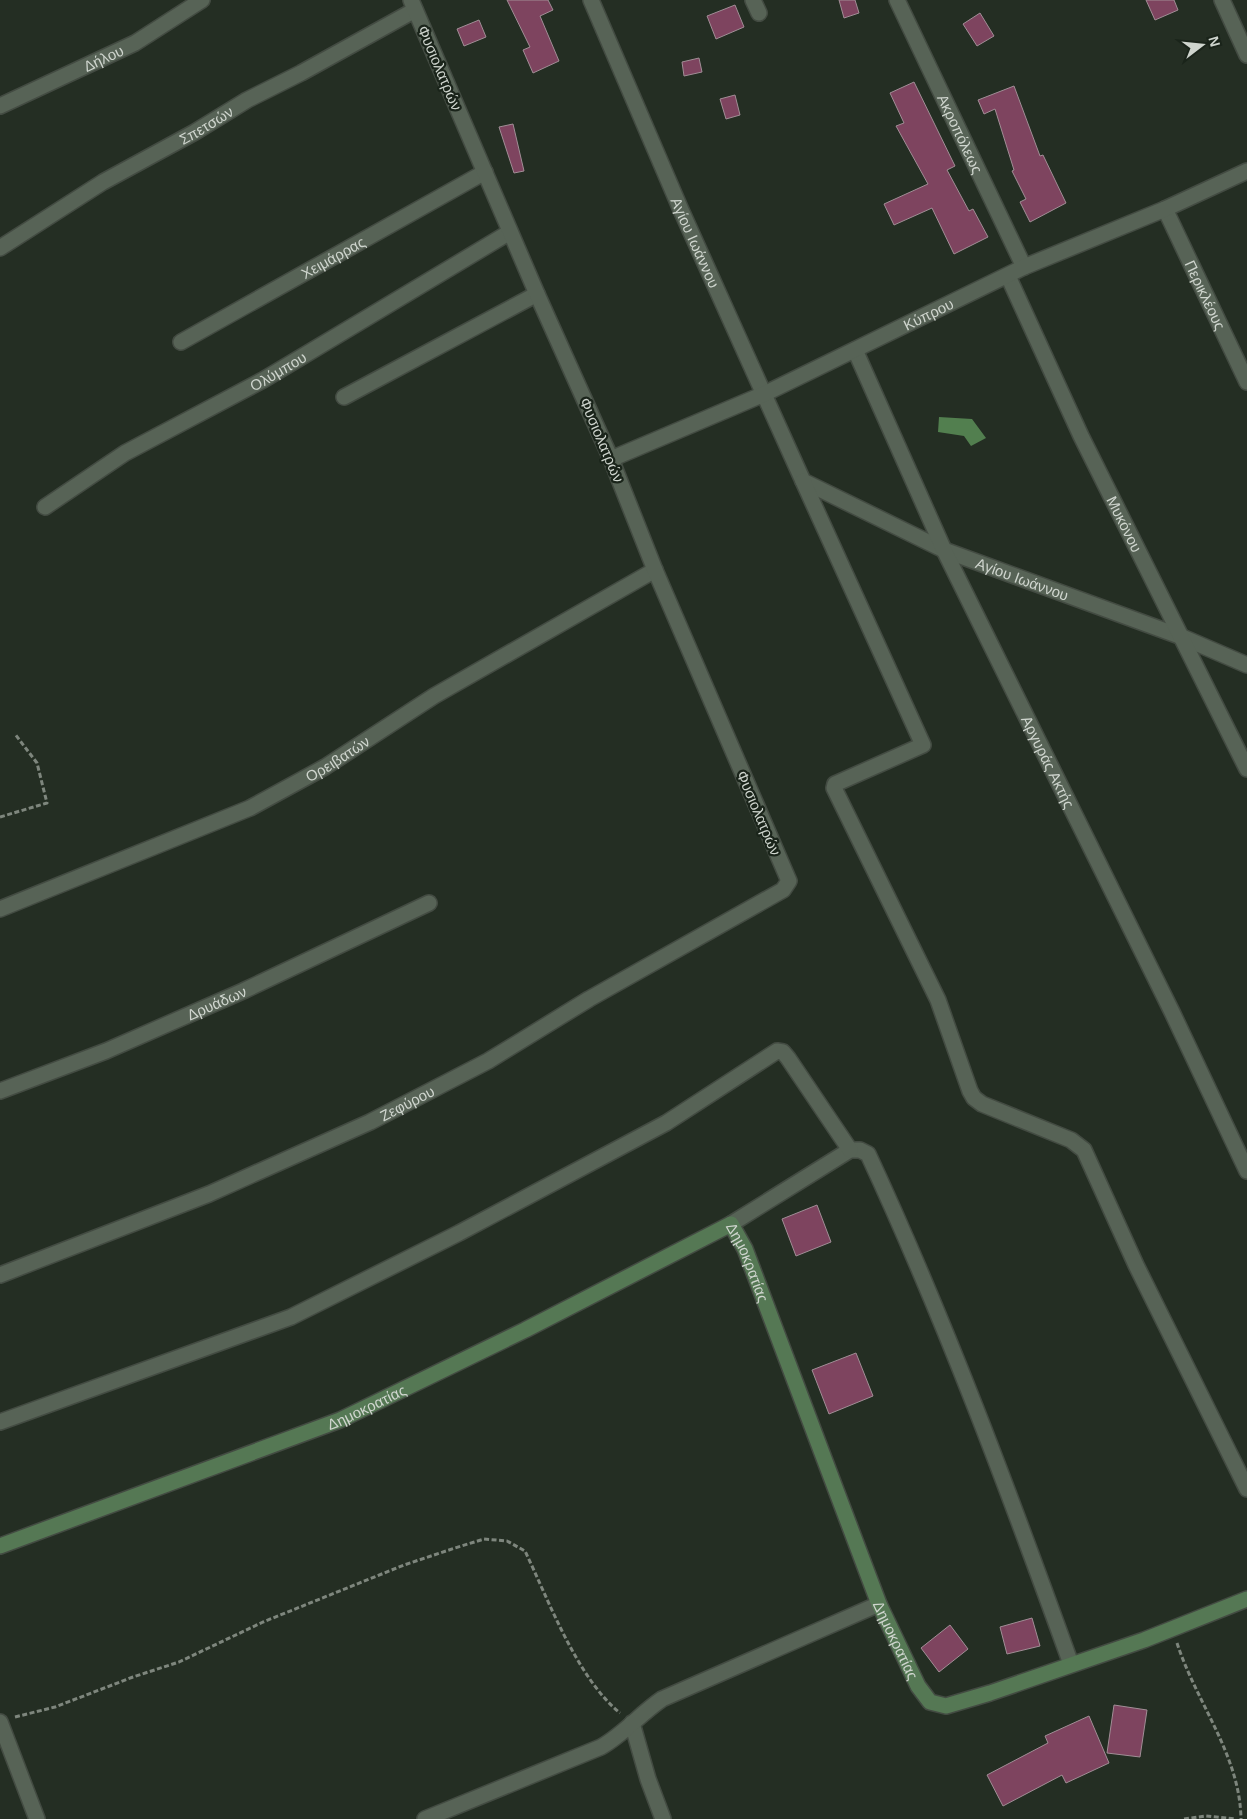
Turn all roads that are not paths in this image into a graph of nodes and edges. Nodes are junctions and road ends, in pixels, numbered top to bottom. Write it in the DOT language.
graph roads {
  1 [pos="202,0"];
  2 [pos="592,0"];
  3 [pos="897,0"];
  4 [pos="1222,0"];
  5 [pos="413,5"];
  6 [pos="1247,55"];
  7 [pos="0,106"];
  8 [pos="1247,171"];
  9 [pos="485,172"];
  10 [pos="1165,209"];
  11 [pos="510,232"];
  12 [pos="0,248"];
  13 [pos="1024,267"];
  14 [pos="1008,276"];
  15 [pos="537,294"];
  16 [pos="181,342"];
  17 [pos="855,350"];
  18 [pos="1247,382"];
  19 [pos="764,394"];
  20 [pos="344,397"];
  21 [pos="611,459"];
  22 [pos="803,481"];
  23 [pos="45,507"];
  24 [pos="944,550"];
  25 [pos="655,570"];
  26 [pos="1182,637"];
  27 [pos="1247,665"];
  28 [pos="1247,768"];
  29 [pos="789,881"];
  30 [pos="428,903"];
  31 [pos="0,909"];
  32 [pos="0,1091"];
  33 [pos="850,1150"];
  34 [pos="1247,1171"];
  35 [pos="731,1224"];
  36 [pos="0,1275"];
  37 [pos="0,1422"];
  38 [pos="1247,1489"];
  39 [pos="0,1546"];
  40 [pos="1247,1599"];
  41 [pos="879,1604"];
  42 [pos="1072,1664"];
  43 [pos="5,1721"];
  44 [pos="632,1723"];
  45 [pos="37,1819"];
  46 [pos="425,1819"];
  47 [pos="663,1819"];
  1 -- 7 [label="street, Δήλου"];
  2 -- 19 [label="street, Αγίου Ιωάννου"];
  3 -- 13 [label="street, Ακροπόλεως"];
  4 -- 6 [label="street"];
  5 -- 9 [label="street, Φυσιολατρών"];
  5 -- 12 [label="street, Σπετσών"];
  8 -- 10 [label="street, Κύπρου"];
  9 -- 11 [label="street, Φυσιολατρών"];
  9 -- 16 [label="street, Χειμάρρας"];
  10 -- 13 [label="street, Κύπρου"];
  10 -- 18 [label="street, Περικλέους"];
  11 -- 15 [label="street, Φυσιολατρών"];
  11 -- 23 [label="street, Ολύμπου"];
  13 -- 14 [label="street, Κύπρου"];
  14 -- 17 [label="street, Κύπρου"];
  14 -- 26 [label="street, Μυκόνου"];
  15 -- 20 [label="street"];
  15 -- 21 [label="street, Φυσιολατρών"];
  17 -- 19 [label="street, Κύπρου"];
  17 -- 24 [label="street, Αργυράς Ακτής"];
  19 -- 21 [label="street, Κύπρου"];
  19 -- 22 [label="street, Αγίου Ιωάννου"];
  21 -- 25 [label="street, Φυσιολατρών"];
  22 -- 24 [label="street, Αγίου Ιωάννου"];
  22 -- 38 [label="street, Αγίου Ιωάννου"];
  24 -- 26 [label="street, Αγίου Ιωάννου"];
  24 -- 34 [label="street, Αργυράς Ακτής"];
  25 -- 29 [label="street, Φυσιολατρών"];
  25 -- 31 [label="street, Ορειβατών"];
  26 -- 27 [label="street, Αγίου Ιωάννου"];
  26 -- 28 [label="street, Μυκόνου"];
  29 -- 36 [label="street, Ζεφύρου"];
  30 -- 32 [label="street, Δρυάδων"];
  33 -- 35 [label="street"];
  33 -- 37 [label="street"];
  33 -- 42 [label="street"];
  35 -- 39 [label="street, Δημοκρατίας"];
  35 -- 41 [label="street, Δημοκρατίας"];
  40 -- 42 [label="street, Δημοκρατίας"];
  41 -- 42 [label="street, Δημοκρατίας"];
  41 -- 44 [label="street"];
  43 -- 45 [label="street"];
  44 -- 46 [label="street"];
  44 -- 47 [label="street"];
}
